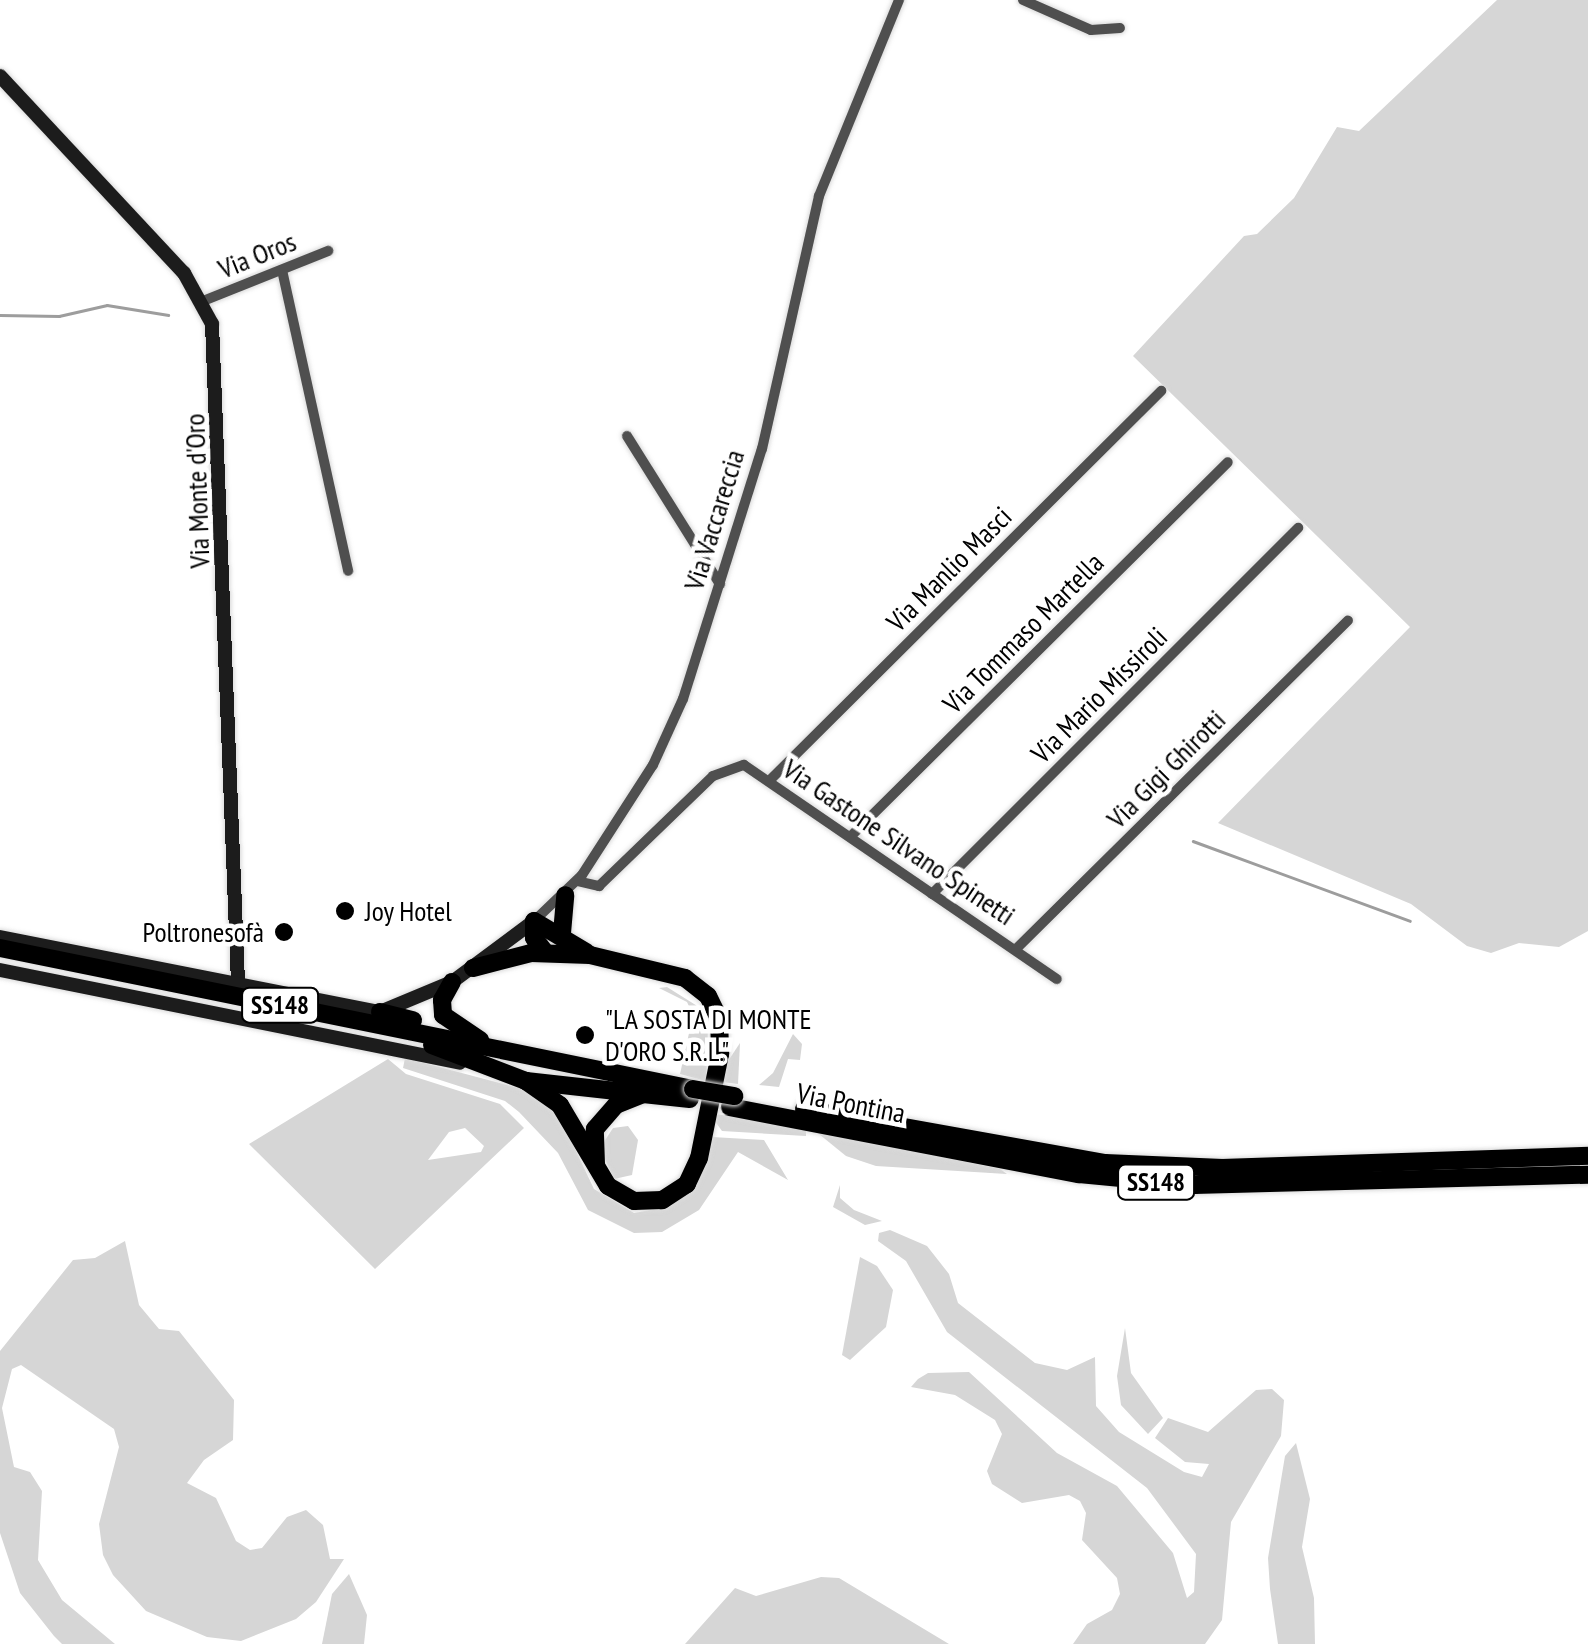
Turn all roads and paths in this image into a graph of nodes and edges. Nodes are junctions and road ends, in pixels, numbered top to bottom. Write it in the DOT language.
graph roads {
  1 [pos="898,0"];
  2 [pos="1023,0"];
  3 [pos="1120,28"];
  4 [pos="0,76"];
  5 [pos="328,251"];
  6 [pos="282,270"];
  7 [pos="202,301"];
  8 [pos="1160,391"];
  9 [pos="627,436"];
  10 [pos="1228,462"];
  11 [pos="1298,528"];
  12 [pos="348,571"];
  13 [pos="720,584"];
  14 [pos="1348,620"];
  15 [pos="770,780"];
  16 [pos="850,836"];
  17 [pos="571,888"];
  18 [pos="932,894"];
  19 [pos="534,921"];
  20 [pos="562,933"];
  21 [pos="0,937"];
  22 [pos="0,948"];
  23 [pos="1016,949"];
  24 [pos="545,952"];
  25 [pos="590,955"];
  26 [pos="0,960"];
  27 [pos="61,966"];
  28 [pos="474,968"];
  29 [pos="0,970"];
  30 [pos="1057,979"];
  31 [pos="452,982"];
  32 [pos="238,984"];
  33 [pos="380,1012"];
  34 [pos="432,1045"];
  35 [pos="494,1048"];
  36 [pos="488,1070"];
  37 [pos="526,1081"];
  38 [pos="643,1094"];
  39 [pos="693,1094"];
  40 [pos="732,1102"];
  41 [pos="1588,1156"];
  42 [pos="598,1174"];
  43 [pos="1588,1174"];
  1 -- 13 [label="street, Via Vaccareccia"];
  2 -- 3 [label="street"];
  4 -- 7 [label="street, Via Monte d'Oro"];
  5 -- 6 [label="street, Via Oros"];
  6 -- 7 [label="street, Via Oros"];
  6 -- 12 [label="street"];
  7 -- 32 [label="street, Via Monte d'Oro"];
  8 -- 15 [label="street, Via Manlio Masci"];
  9 -- 13 [label="street"];
  10 -- 16 [label="street, Via Tommaso Martella"];
  11 -- 18 [label="street, Via Mario Missiroli"];
  13 -- 17 [label="street, Via Vaccareccia"];
  14 -- 23 [label="street, Via Gigi Ghirotti"];
  15 -- 16 [label="street, Via Gastone Silvano Spinetti"];
  15 -- 17 [label="street, Via Gastone Silvano Spinetti"];
  16 -- 18 [label="street, Via Gastone Silvano Spinetti"];
  17 -- 19 [label="street, Via Vaccareccia"];
  17 -- 20 [label="highway"];
  18 -- 23 [label="street, Via Gastone Silvano Spinetti"];
  19 -- 20 [label="highway"];
  19 -- 24 [label="highway"];
  19 -- 28 [label="street, Via Vaccareccia"];
  20 -- 25 [label="highway"];
  21 -- 32 [label="street"];
  22 -- 27 [label="highway"];
  23 -- 30 [label="street, Via Gastone Silvano Spinetti"];
  24 -- 25 [label="highway"];
  24 -- 28 [label="highway"];
  25 -- 42 [label="highway"];
  26 -- 27 [label="highway"];
  27 -- 34 [label="highway, Via Pontina / SS148"];
  27 -- 35 [label="highway, Via Pontina / SS148"];
  28 -- 31 [label="street, Via Vaccareccia"];
  29 -- 36 [label="street"];
  31 -- 33 [label="street, Via Vaccareccia"];
  31 -- 35 [label="highway"];
  32 -- 33 [label="street"];
  33 -- 35 [label="highway"];
  34 -- 36 [label="highway"];
  34 -- 39 [label="highway, Via Pontina / SS148"];
  35 -- 39 [label="highway, Via Pontina / SS148"];
  36 -- 37 [label="highway"];
  37 -- 38 [label="highway"];
  37 -- 42 [label="highway"];
  38 -- 39 [label="highway"];
  38 -- 42 [label="highway"];
  39 -- 40 [label="highway, Via Pontina / SS148"];
  40 -- 41 [label="highway, Via Pontina / SS148"];
  40 -- 43 [label="highway, Via Pontina / SS148"];
}
